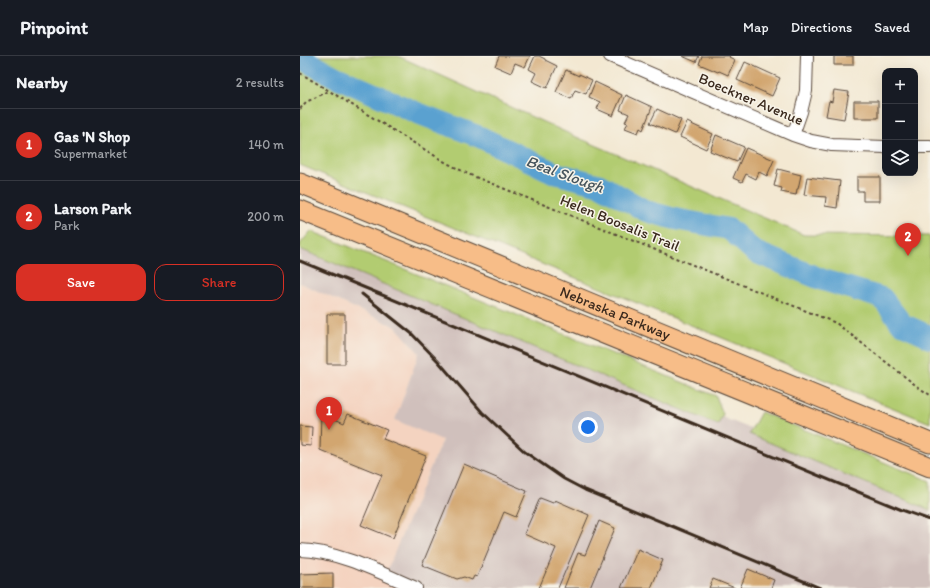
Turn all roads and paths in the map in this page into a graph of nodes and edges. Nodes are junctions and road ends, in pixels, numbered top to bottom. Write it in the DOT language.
graph roads {
  1 [pos="610,56"];
  2 [pos="807,56"];
  3 [pos="300,73"];
  4 [pos="329,91"];
  5 [pos="300,108"];
  6 [pos="793,135"];
  7 [pos="882,147"];
  8 [pos="918,147"];
  9 [pos="930,147"];
  10 [pos="300,183"];
  11 [pos="300,210"];
  12 [pos="930,395"];
  13 [pos="930,443"];
  14 [pos="930,467"];
  15 [pos="300,550"];
  16 [pos="416,588"];
  1 -- 6 [label="street, Boeckner Avenue"];
  2 -- 6 [label="street"];
  3 -- 4 [label="path, Helen Boosalis Trail"];
  4 -- 5 [label="path"];
  4 -- 12 [label="path, Helen Boosalis Trail"];
  6 -- 7 [label="street, Boeckner Avenue"];
  8 -- 9 [label="street"];
  10 -- 13 [label="main road, Nebraska Parkway"];
  11 -- 14 [label="main road, Nebraska Parkway"];
  15 -- 16 [label="street"];
}
